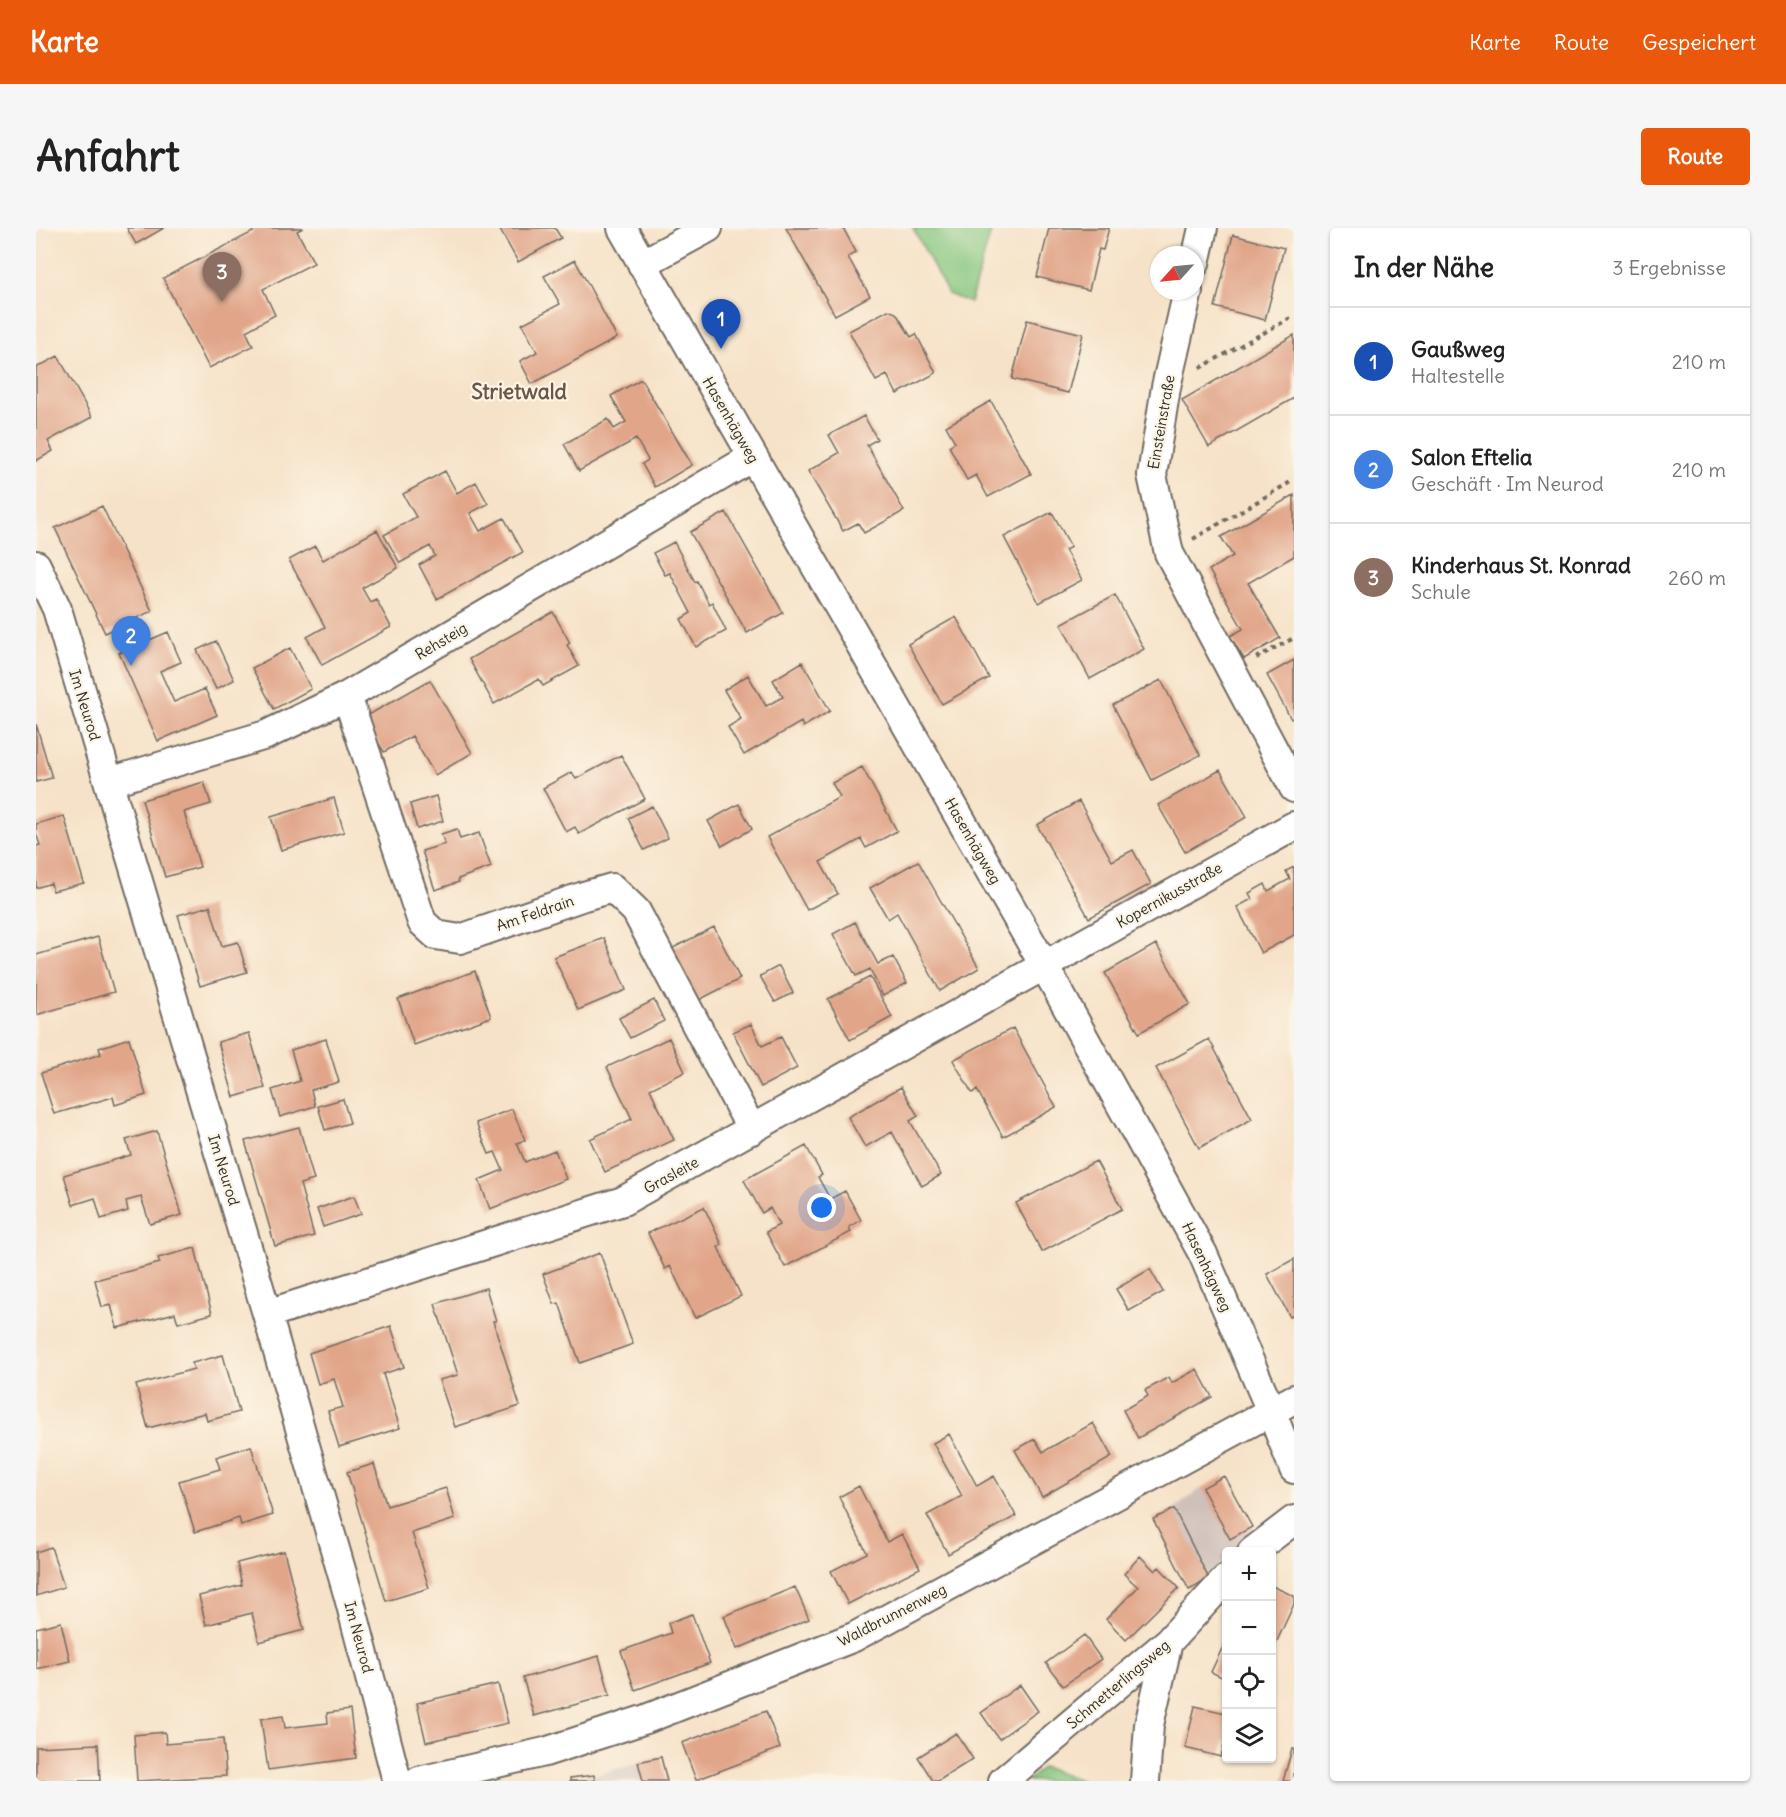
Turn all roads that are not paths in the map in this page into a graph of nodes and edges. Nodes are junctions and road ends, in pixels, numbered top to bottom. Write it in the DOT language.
graph roads {
  1 [pos="622,228"];
  2 [pos="708,228"];
  3 [pos="1203,228"];
  4 [pos="1199,246"];
  5 [pos="642,264"];
  6 [pos="1186,300"];
  7 [pos="753,457"];
  8 [pos="36,565"];
  9 [pos="347,696"];
  10 [pos="109,782"];
  11 [pos="1294,788"];
  12 [pos="1294,826"];
  13 [pos="1044,965"];
  14 [pos="752,1130"];
  15 [pos="267,1314"];
  16 [pos="1283,1405"];
  17 [pos="1294,1469"];
  18 [pos="1294,1520"];
  19 [pos="1257,1547"];
  20 [pos="1222,1584"];
  21 [pos="1168,1642"];
  22 [pos="474,1775"];
  23 [pos="397,1781"];
  24 [pos="419,1781"];
  25 [pos="1003,1781"];
  26 [pos="1144,1781"];
  1 -- 5 [label="street, Hasenhägweg"];
  2 -- 5 [label="street"];
  3 -- 4 [label="street"];
  5 -- 7 [label="street, Hasenhägweg"];
  6 -- 11 [label="street, Einsteinstraße"];
  7 -- 9 [label="street, Rehsteig"];
  7 -- 13 [label="street, Hasenhägweg"];
  8 -- 10 [label="street, Im Neurod"];
  9 -- 10 [label="street, Rehsteig"];
  9 -- 14 [label="street, Am Feldrain"];
  10 -- 15 [label="street, Im Neurod"];
  12 -- 13 [label="street, Kopernikusstraße"];
  13 -- 14 [label="street, Grasleite"];
  13 -- 16 [label="street, Hasenhägweg"];
  14 -- 15 [label="street, Grasleite"];
  15 -- 23 [label="street, Im Neurod"];
  16 -- 17 [label="street, Hasenhägweg"];
  16 -- 22 [label="street, Waldbrunnenweg"];
  18 -- 19 [label="street"];
  20 -- 21 [label="street, Schmetterlingsweg"];
  21 -- 25 [label="street, Schmetterlingsweg"];
  21 -- 26 [label="street"];
  22 -- 24 [label="street, Waldbrunnenweg"];
}
